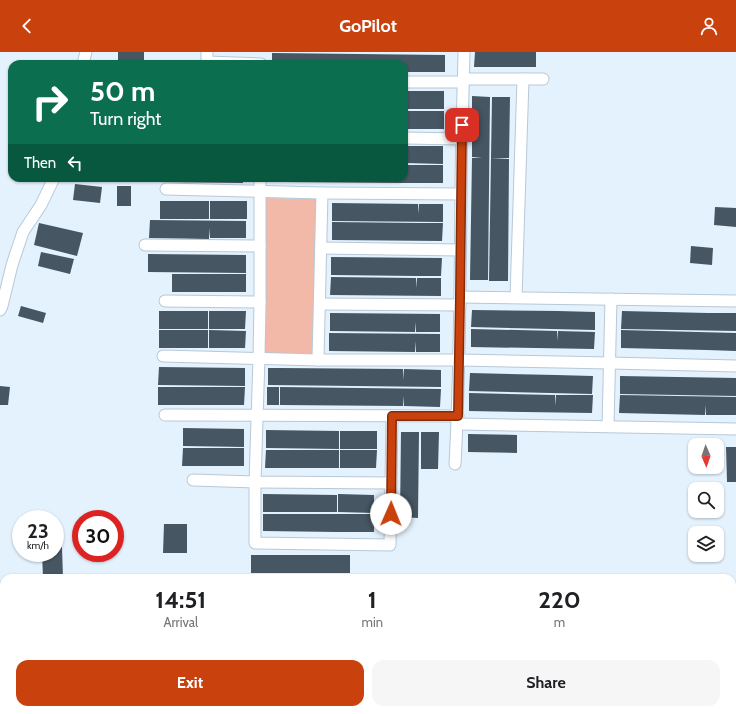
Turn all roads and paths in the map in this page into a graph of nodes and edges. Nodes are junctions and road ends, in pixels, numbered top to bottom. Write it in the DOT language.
graph roads {
  1 [pos="464,52"];
  2 [pos="523,79"];
  3 [pos="543,79"];
  4 [pos="463,81"];
  5 [pos="408,82"];
  6 [pos="408,138"];
  7 [pos="462,139"];
  8 [pos="52,182"];
  9 [pos="260,182"];
  10 [pos="166,190"];
  11 [pos="259,191"];
  12 [pos="322,193"];
  13 [pos="461,194"];
  14 [pos="145,245"];
  15 [pos="260,246"];
  16 [pos="321,248"];
  17 [pos="460,250"];
  18 [pos="516,297"];
  19 [pos="611,299"];
  20 [pos="165,301"];
  21 [pos="460,301"];
  22 [pos="736,301"];
  23 [pos="260,302"];
  24 [pos="320,304"];
  25 [pos="0,310"];
  26 [pos="163,356"];
  27 [pos="259,358"];
  28 [pos="318,360"];
  29 [pos="459,360"];
  30 [pos="610,362"];
  31 [pos="736,366"];
  32 [pos="165,415"];
  33 [pos="256,415"];
  34 [pos="392,416"];
  35 [pos="458,420"];
  36 [pos="608,426"];
  37 [pos="736,429"];
  38 [pos="455,464"];
  39 [pos="194,480"];
  40 [pos="255,482"];
  41 [pos="391,483"];
  1 -- 4 [label="street"];
  2 -- 3 [label="street"];
  2 -- 4 [label="street"];
  2 -- 18 [label="street"];
  4 -- 5 [label="street"];
  4 -- 7 [label="street"];
  6 -- 7 [label="street"];
  7 -- 13 [label="street"];
  8 -- 25 [label="street"];
  9 -- 11 [label="street"];
  10 -- 11 [label="street"];
  11 -- 12 [label="street"];
  11 -- 15 [label="street"];
  12 -- 13 [label="street"];
  12 -- 16 [label="street"];
  13 -- 17 [label="street"];
  14 -- 15 [label="street"];
  15 -- 23 [label="street"];
  16 -- 17 [label="street"];
  16 -- 24 [label="street"];
  17 -- 21 [label="street"];
  18 -- 19 [label="street"];
  18 -- 21 [label="street"];
  19 -- 22 [label="street"];
  19 -- 30 [label="street"];
  20 -- 23 [label="street"];
  21 -- 24 [label="street"];
  21 -- 29 [label="street"];
  23 -- 27 [label="street"];
  24 -- 28 [label="street"];
  26 -- 27 [label="street"];
  27 -- 28 [label="street"];
  27 -- 33 [label="street"];
  28 -- 29 [label="street"];
  29 -- 30 [label="street"];
  29 -- 35 [label="street"];
  30 -- 31 [label="street"];
  30 -- 36 [label="street"];
  32 -- 33 [label="street"];
  33 -- 34 [label="street"];
  33 -- 40 [label="street"];
  34 -- 35 [label="street"];
  34 -- 41 [label="street"];
  35 -- 36 [label="street"];
  35 -- 38 [label="street"];
  36 -- 37 [label="street"];
  39 -- 40 [label="street"];
  40 -- 41 [label="street"];
  40 -- 41 [label="street"];
}
